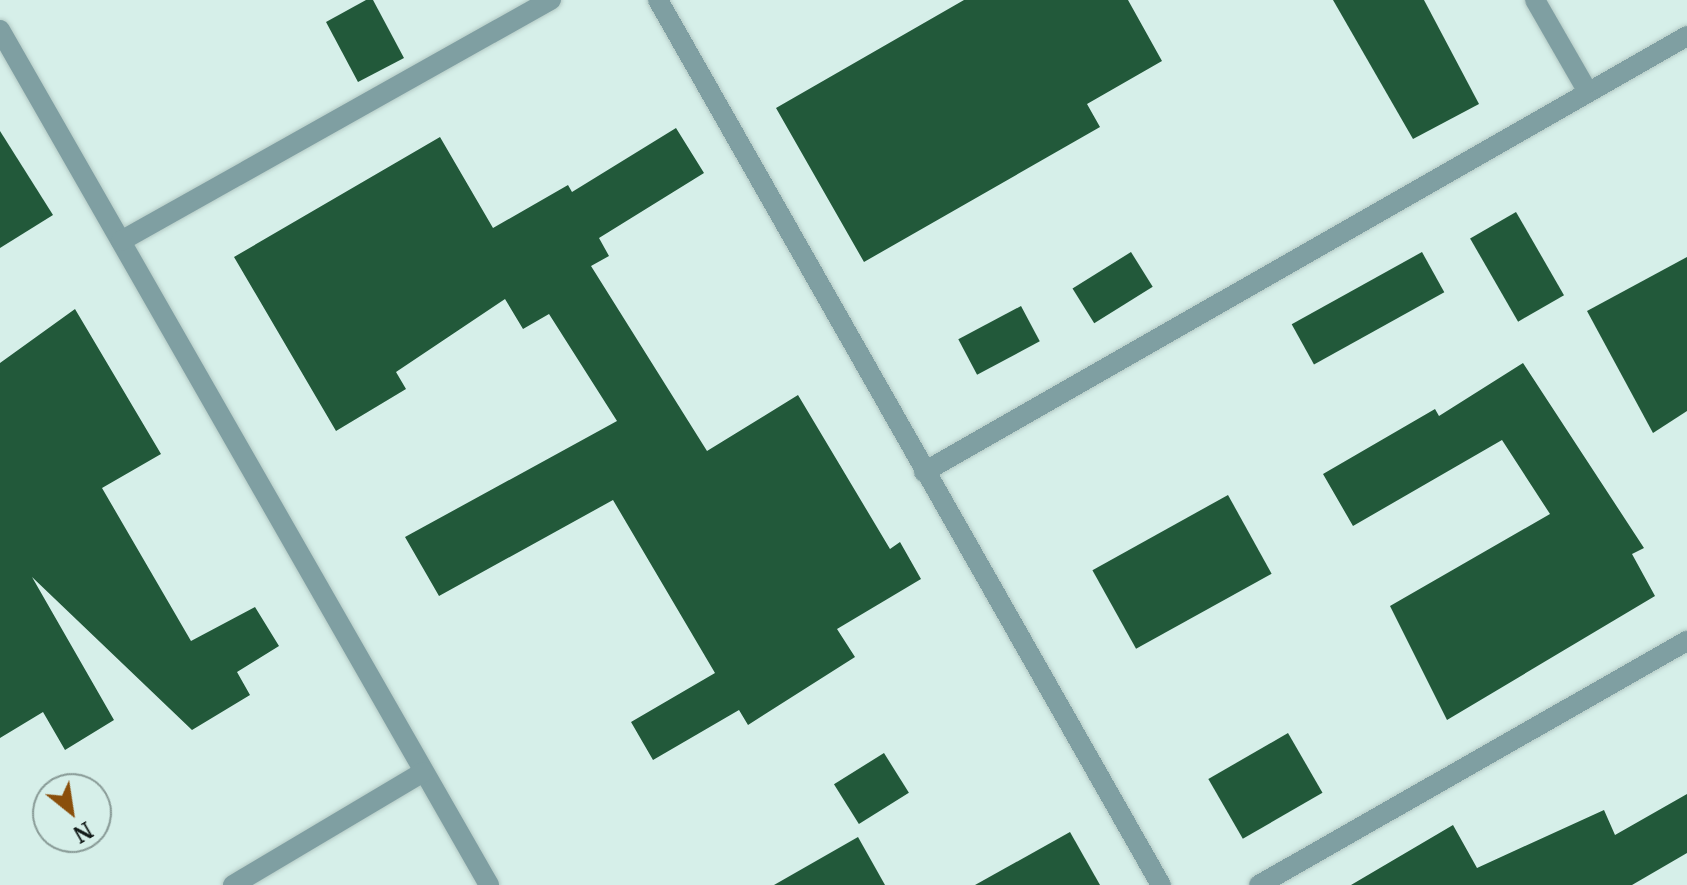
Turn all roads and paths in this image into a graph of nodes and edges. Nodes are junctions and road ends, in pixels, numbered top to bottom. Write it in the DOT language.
graph roads {
  1 [pos="551,0"];
  2 [pos="658,0"];
  3 [pos="1535,0"];
  4 [pos="0,30"];
  5 [pos="1687,36"];
  6 [pos="1588,92"];
  7 [pos="121,241"];
  8 [pos="924,472"];
  9 [pos="1687,641"];
  10 [pos="423,772"];
  11 [pos="233,885"];
  12 [pos="489,885"];
  13 [pos="1161,885"];
  14 [pos="1259,885"];
  1 -- 7 [label="street"];
  2 -- 8 [label="street"];
  3 -- 6 [label="street"];
  4 -- 7 [label="street"];
  5 -- 6 [label="street"];
  6 -- 8 [label="street"];
  7 -- 10 [label="street"];
  8 -- 13 [label="street"];
  9 -- 14 [label="street"];
  10 -- 11 [label="street"];
  10 -- 12 [label="street"];
}
